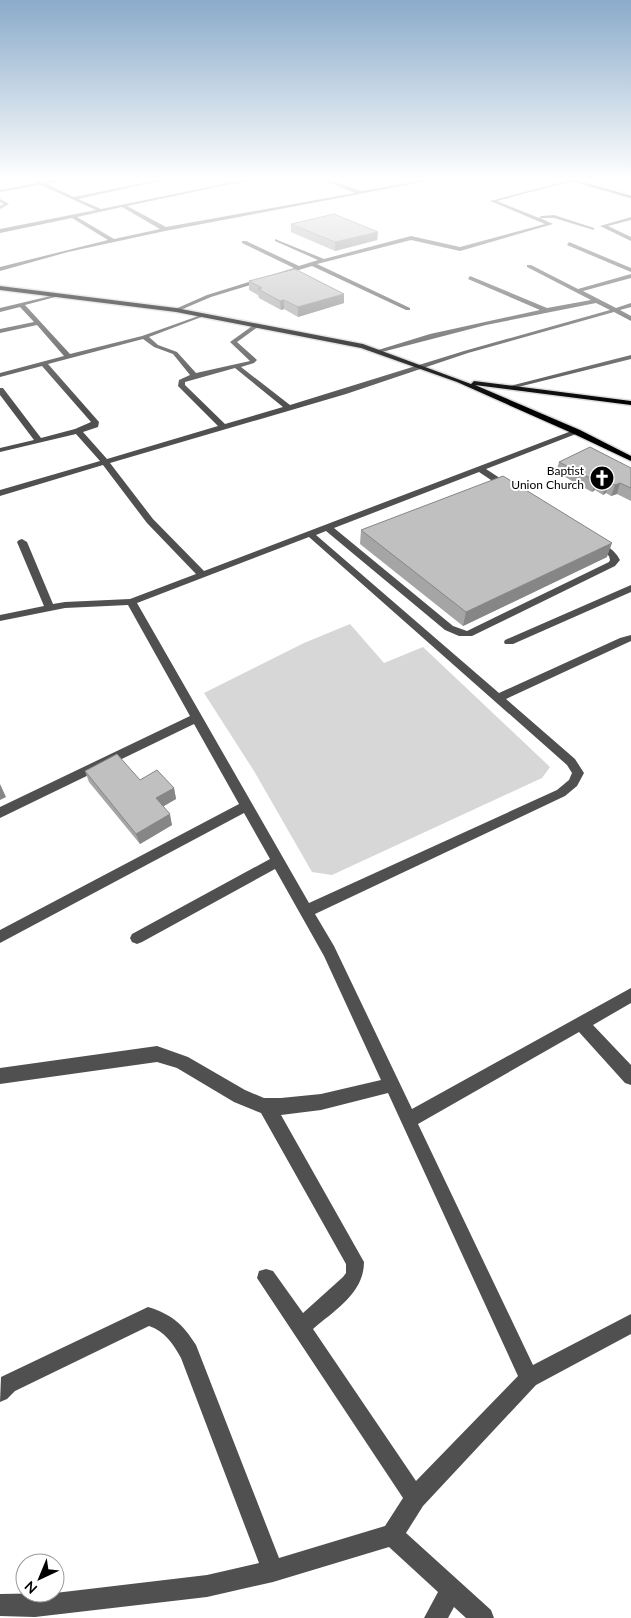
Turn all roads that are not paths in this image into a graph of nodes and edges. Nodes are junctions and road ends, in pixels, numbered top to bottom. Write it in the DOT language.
graph roads {
  1 [pos="51,256"];
  2 [pos="272,256"];
  3 [pos="312,256"];
  4 [pos="345,256"];
  5 [pos="596,256"];
  6 [pos="324,261"];
  7 [pos="314,265"];
  8 [pos="529,266"];
  9 [pos="1,268"];
  10 [pos="300,269"];
  11 [pos="631,270"];
  12 [pos="631,276"];
  13 [pos="470,278"];
  14 [pos="0,288"];
  15 [pos="577,291"];
  16 [pos="57,295"];
  17 [pos="596,300"];
  18 [pos="22,305"];
  19 [pos="631,305"];
  20 [pos="408,309"];
  21 [pos="544,309"];
  22 [pos="0,310"];
  23 [pos="176,310"];
  24 [pos="615,310"];
  25 [pos="202,315"];
  26 [pos="631,319"];
  27 [pos="38,323"];
  28 [pos="257,325"];
  29 [pos="0,332"];
  30 [pos="144,338"];
  31 [pos="378,351"];
  32 [pos="68,356"];
  33 [pos="631,357"];
  34 [pos="44,364"];
  35 [pos="236,366"];
  36 [pos="423,367"];
  37 [pos="0,375"];
  38 [pos="195,376"];
  39 [pos="460,381"];
  40 [pos="510,387"];
  41 [pos="0,390"];
  42 [pos="631,403"];
  43 [pos="287,407"];
  44 [pos="223,428"];
  45 [pos="78,431"];
  46 [pos="577,432"];
  47 [pos="39,441"];
  48 [pos="2,450"];
  49 [pos="631,460"];
  50 [pos="105,462"];
  51 [pos="480,469"];
  52 [pos="0,493"];
  53 [pos="518,494"];
  54 [pos="328,527"];
  55 [pos="310,534"];
  56 [pos="589,540"];
  57 [pos="22,542"];
  58 [pos="203,575"];
  59 [pos="631,588"];
  60 [pos="131,602"];
  61 [pos="49,607"];
  62 [pos="0,618"];
  63 [pos="631,638"];
  64 [pos="509,642"];
  65 [pos="498,698"];
  66 [pos="197,718"];
  67 [pos="247,805"];
  68 [pos="0,813"];
  69 [pos="278,861"];
  70 [pos="307,911"];
  71 [pos="0,937"];
  72 [pos="137,938"];
  73 [pos="631,995"];
  74 [pos="582,1024"];
  75 [pos="0,1076"];
  76 [pos="631,1077"];
  77 [pos="392,1084"];
  78 [pos="267,1108"];
  79 [pos="409,1120"];
  80 [pos="266,1278"];
  81 [pos="631,1324"];
  82 [pos="301,1326"];
  83 [pos="529,1378"];
  84 [pos="0,1392"];
  85 [pos="415,1498"];
  86 [pos="392,1535"];
  87 [pos="273,1571"];
  88 [pos="452,1589"];
  89 [pos="0,1605"];
  90 [pos="435,1618"];
  91 [pos="483,1618"];
  1 -- 9 [label="street"];
  2 -- 10 [label="street"];
  3 -- 6 [label="street"];
  4 -- 6 [label="street"];
  5 -- 11 [label="street"];
  6 -- 7 [label="street"];
  7 -- 10 [label="street"];
  7 -- 20 [label="street"];
  8 -- 15 [label="street"];
  10 -- 23 [label="street"];
  12 -- 15 [label="street"];
  13 -- 21 [label="street"];
  14 -- 16 [label="main road"];
  15 -- 17 [label="street"];
  16 -- 18 [label="street"];
  16 -- 23 [label="main road"];
  17 -- 21 [label="street"];
  17 -- 24 [label="street"];
  18 -- 22 [label="street"];
  18 -- 27 [label="street"];
  19 -- 24 [label="street"];
  21 -- 31 [label="street"];
  23 -- 25 [label="main road"];
  24 -- 26 [label="street"];
  24 -- 36 [label="street"];
  25 -- 28 [label="main road"];
  25 -- 30 [label="street"];
  27 -- 29 [label="street"];
  27 -- 32 [label="street"];
  28 -- 31 [label="main road"];
  28 -- 35 [label="street"];
  30 -- 32 [label="street"];
  30 -- 38 [label="street"];
  31 -- 36 [label="main road"];
  32 -- 34 [label="street"];
  33 -- 40 [label="street"];
  34 -- 37 [label="street"];
  34 -- 45 [label="street"];
  35 -- 38 [label="street"];
  35 -- 43 [label="street"];
  36 -- 39 [label="main road"];
  36 -- 43 [label="street"];
  38 -- 44 [label="street"];
  39 -- 40 [label="main road"];
  39 -- 46 [label="main road"];
  40 -- 42 [label="main road"];
  41 -- 47 [label="street"];
  43 -- 44 [label="street"];
  44 -- 50 [label="street"];
  45 -- 47 [label="street"];
  45 -- 50 [label="street"];
  46 -- 49 [label="main road"];
  46 -- 51 [label="street"];
  47 -- 48 [label="street"];
  50 -- 52 [label="street"];
  50 -- 58 [label="street"];
  51 -- 53 [label="street"];
  51 -- 54 [label="street"];
  54 -- 55 [label="street"];
  54 -- 56 [label="street"];
  55 -- 58 [label="street"];
  55 -- 65 [label="street"];
  57 -- 61 [label="street"];
  58 -- 60 [label="street"];
  59 -- 64 [label="street"];
  60 -- 61 [label="street"];
  60 -- 66 [label="street"];
  61 -- 62 [label="street"];
  63 -- 65 [label="street"];
  65 -- 70 [label="street"];
  66 -- 67 [label="street"];
  66 -- 68 [label="street"];
  67 -- 69 [label="street"];
  67 -- 71 [label="street"];
  69 -- 70 [label="street"];
  69 -- 72 [label="street"];
  70 -- 77 [label="street"];
  73 -- 74 [label="street"];
  74 -- 76 [label="street"];
  74 -- 79 [label="street"];
  75 -- 78 [label="street"];
  77 -- 78 [label="street"];
  77 -- 79 [label="street"];
  78 -- 82 [label="street"];
  79 -- 83 [label="street"];
  80 -- 82 [label="street"];
  81 -- 83 [label="street"];
  82 -- 85 [label="street"];
  83 -- 85 [label="street"];
  84 -- 87 [label="street"];
  85 -- 86 [label="street"];
  86 -- 87 [label="street"];
  86 -- 88 [label="street"];
  87 -- 89 [label="street"];
  88 -- 90 [label="street"];
  88 -- 91 [label="street"];
}
